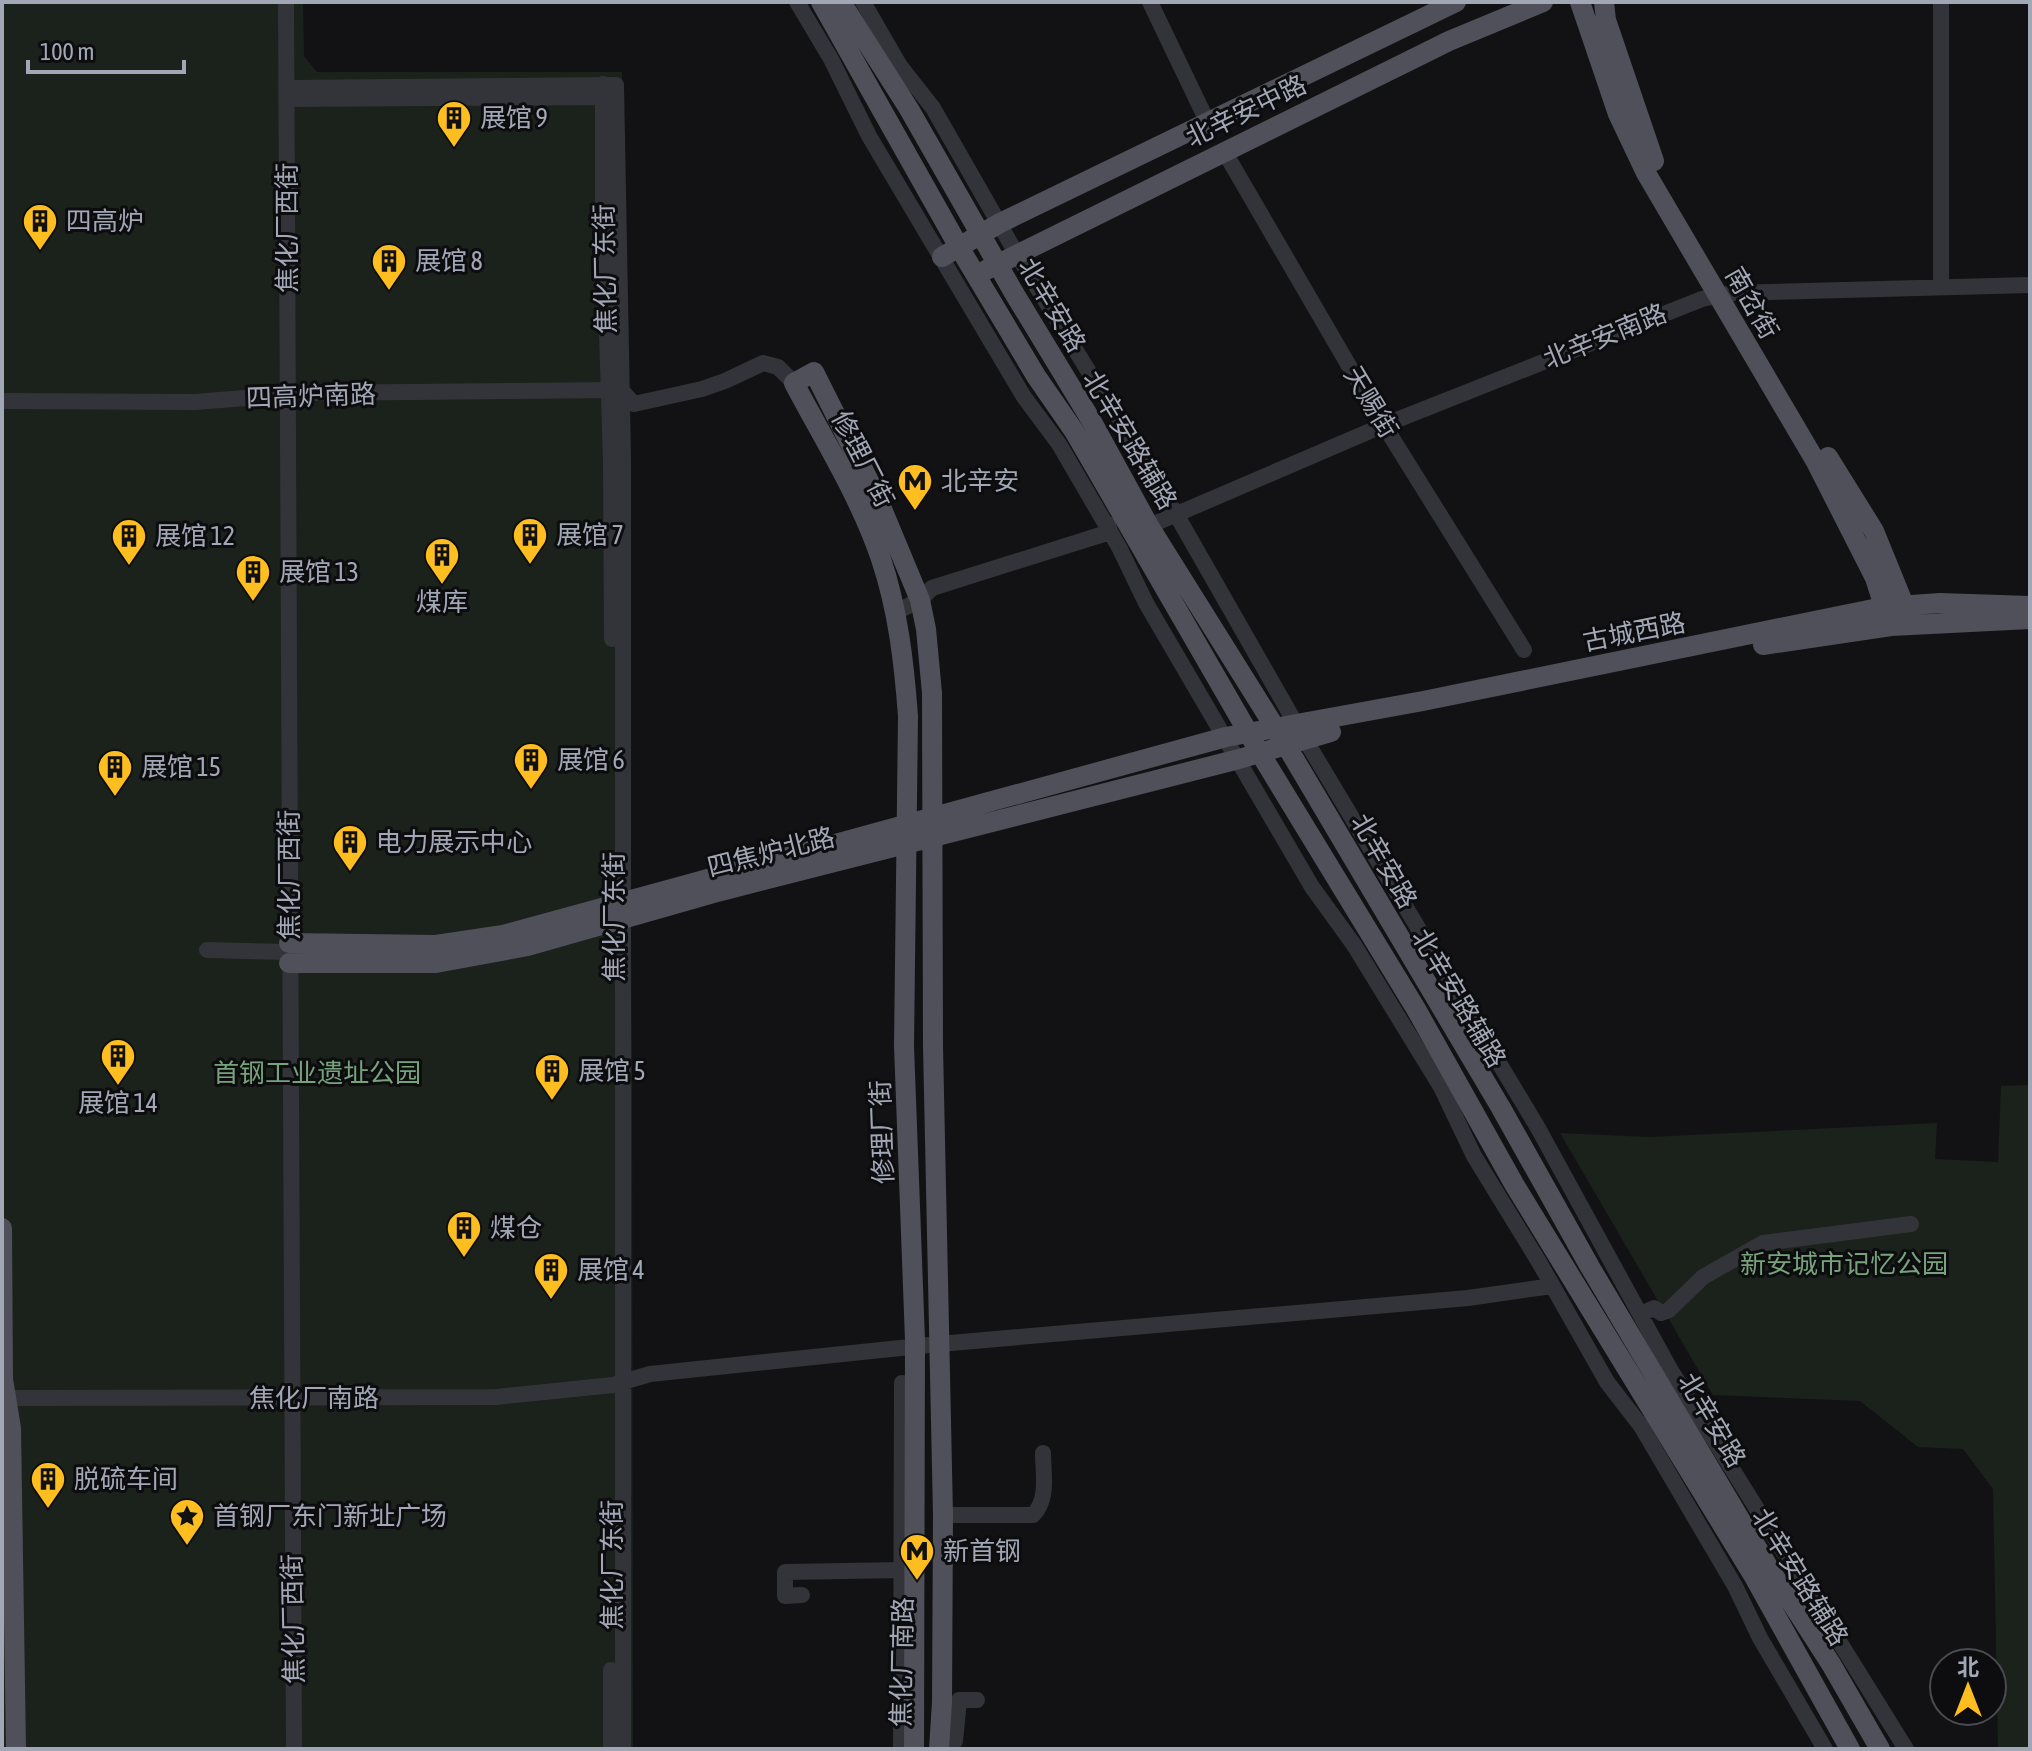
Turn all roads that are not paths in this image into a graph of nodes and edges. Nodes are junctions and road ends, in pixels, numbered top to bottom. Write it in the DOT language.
graph roads {
  1 [pos="286,2"];
  2 [pos="797,2"];
  3 [pos="813,2"];
  4 [pos="821,2"];
  5 [pos="841,2"];
  6 [pos="863,2"];
  7 [pos="1150,2"];
  8 [pos="1456,2"];
  9 [pos="1543,2"];
  10 [pos="1580,2"];
  11 [pos="1604,2"];
  12 [pos="1941,2"];
  13 [pos="831,59"];
  14 [pos="287,94"];
  15 [pos="1207,121"];
  16 [pos="1224,151"];
  17 [pos="991,229"];
  18 [pos="950,252"];
  19 [pos="1016,253"];
  20 [pos="996,263"];
  21 [pos="976,276"];
  22 [pos="2030,285"];
  23 [pos="1941,287"];
  24 [pos="1724,294"];
  25 [pos="794,383"];
  26 [pos="614,391"];
  27 [pos="286,395"];
  28 [pos="2,401"];
  29 [pos="1384,425"];
  30 [pos="1095,467"];
  31 [pos="1176,514"];
  32 [pos="1149,526"];
  33 [pos="1110,532"];
  34 [pos="920,600"];
  35 [pos="2030,606"];
  36 [pos="896,612"];
  37 [pos="1908,615"];
  38 [pos="1887,616"];
  39 [pos="2030,619"];
  40 [pos="1524,650"];
  41 [pos="1249,733"];
  42 [pos="1291,734"];
  43 [pos="1226,737"];
  44 [pos="1260,753"];
  45 [pos="1239,759"];
  46 [pos="933,827"];
  47 [pos="906,834"];
  48 [pos="1398,895"];
  49 [pos="620,912"];
  50 [pos="207,950"];
  51 [pos="289,953"];
  52 [pos="1410,957"];
  53 [pos="1450,1003"];
  54 [pos="1416,1009"];
  55 [pos="1441,1087"];
  56 [pos="1911,1224"];
  57 [pos="2,1228"];
  58 [pos="1552,1286"];
  59 [pos="1641,1314"];
  60 [pos="939,1344"];
  61 [pos="915,1347"];
  62 [pos="1670,1369"];
  63 [pos="902,1383"];
  64 [pos="617,1384"];
  65 [pos="4,1399"];
  66 [pos="291,1399"];
  67 [pos="1673,1407"];
  68 [pos="1043,1453"];
  69 [pos="1701,1490"];
  70 [pos="943,1515"];
  71 [pos="1714,1551"];
  72 [pos="903,1570"];
  73 [pos="802,1595"];
  74 [pos="977,1700"];
  75 [pos="11,1743"];
  76 [pos="939,1748"];
  77 [pos="294,1749"];
  78 [pos="611,1749"];
  79 [pos="623,1749"];
  80 [pos="901,1749"];
  81 [pos="914,1749"];
  82 [pos="1825,1749"];
  83 [pos="1850,1749"];
  84 [pos="1880,1749"];
  85 [pos="1906,1749"];
  1 -- 14 [label="street, 焦化厂西街"];
  2 -- 13 [label="street"];
  3 -- 13 [label="street"];
  4 -- 18 [label="main road, 北辛安路"];
  5 -- 17 [label="main road, 北辛安路"];
  6 -- 17 [label="street, 北辛安路辅路"];
  7 -- 15 [label="street"];
  8 -- 15 [label="main road, 北辛安中路"];
  9 -- 16 [label="main road, 北辛安中路"];
  10 -- 24 [label="main road, 南岔街"];
  11 -- 24 [label="main road, 南岔街"];
  12 -- 23 [label="street"];
  13 -- 18 [label="street"];
  14 -- 26 [label="street, 焦化厂东街"];
  14 -- 27 [label="street, 焦化厂西街"];
  15 -- 17 [label="main road, 北辛安中路"];
  16 -- 19 [label="main road, 北辛安中路"];
  16 -- 29 [label="street, 天赐街"];
  17 -- 18 [label="main road, 北辛安中路"];
  17 -- 19 [label="street, 北辛安路辅路"];
  17 -- 20 [label="main road, 北辛安路"];
  18 -- 21 [label="main road, 北辛安路"];
  18 -- 33 [label="street"];
  19 -- 20 [label="main road, 北辛安中路"];
  19 -- 31 [label="street, 北辛安路辅路"];
  20 -- 21 [label="main road, 北辛安中路"];
  20 -- 32 [label="main road, 北辛安路"];
  21 -- 30 [label="main road, 北辛安路"];
  22 -- 23 [label="street, 北辛安南路"];
  23 -- 24 [label="street, 北辛安南路"];
  24 -- 29 [label="street, 北辛安南路"];
  24 -- 37 [label="main road, 南岔街"];
  24 -- 38 [label="main road, 南岔街"];
  25 -- 26 [label="street, 四高炉南路"];
  25 -- 34 [label="main road, 修理厂街"];
  25 -- 36 [label="main road, 修理厂街"];
  26 -- 27 [label="street, 四高炉南路"];
  26 -- 49 [label="street, 焦化厂东街"];
  27 -- 28 [label="street, 四高炉南路"];
  27 -- 51 [label="street, 焦化厂西街"];
  29 -- 31 [label="street, 北辛安南路"];
  29 -- 40 [label="street, 天赐街"];
  30 -- 33 [label="street"];
  30 -- 41 [label="main road, 北辛安路"];
  31 -- 32 [label="street, 北辛安南路"];
  31 -- 42 [label="street, 北辛安路辅路"];
  32 -- 42 [label="main road, 北辛安路"];
  33 -- 34 [label="street"];
  33 -- 43 [label="street"];
  34 -- 36 [label="street"];
  34 -- 46 [label="main road, 修理厂街"];
  35 -- 37 [label="main road, 古城西路"];
  36 -- 47 [label="main road, 修理厂街"];
  37 -- 38 [label="main road, 古城西路"];
  37 -- 39 [label="main road, 古城西路"];
  38 -- 42 [label="main road, 古城西路"];
  41 -- 42 [label="main road, 古城西路"];
  41 -- 43 [label="main road, 四焦炉北路"];
  41 -- 44 [label="main road, 北辛安路"];
  42 -- 44 [label="main road, 古城西路"];
  42 -- 48 [label="street, 北辛安路辅路"];
  42 -- 52 [label="main road, 北辛安路"];
  43 -- 45 [label="street"];
  43 -- 46 [label="main road, 四焦炉北路"];
  44 -- 45 [label="main road, 四焦炉北路"];
  44 -- 54 [label="main road, 北辛安路"];
  45 -- 46 [label="main road, 四焦炉北路"];
  45 -- 55 [label="street"];
  46 -- 47 [label="main road, 四焦炉北路"];
  46 -- 60 [label="main road, 修理厂街"];
  47 -- 49 [label="main road, 四焦炉北路"];
  47 -- 61 [label="main road, 修理厂街"];
  48 -- 52 [label="street"];
  48 -- 53 [label="street, 北辛安路辅路"];
  49 -- 51 [label="main road, 四焦炉北路"];
  49 -- 64 [label="street, 焦化厂东街"];
  50 -- 51 [label="street"];
  51 -- 66 [label="street, 焦化厂西街"];
  52 -- 53 [label="main road, 北辛安路"];
  53 -- 59 [label="street, 北辛安路辅路"];
  53 -- 67 [label="main road, 北辛安路"];
  54 -- 55 [label="street"];
  54 -- 69 [label="main road, 北辛安路"];
  55 -- 58 [label="street"];
  56 -- 59 [label="street"];
  57 -- 65 [label="main road"];
  58 -- 60 [label="street, 焦化厂南路"];
  58 -- 71 [label="street"];
  59 -- 62 [label="street, 北辛安路辅路"];
  60 -- 61 [label="street, 焦化厂南路"];
  60 -- 70 [label="main road, 修理厂街"];
  61 -- 64 [label="street, 焦化厂南路"];
  61 -- 81 [label="main road, 修理厂街"];
  62 -- 67 [label="street"];
  62 -- 85 [label="street, 北辛安路辅路"];
  63 -- 72 [label="street, 焦化厂南路"];
  64 -- 66 [label="street, 焦化厂南路"];
  64 -- 78 [label="street, 焦化厂东街"];
  64 -- 79 [label="street, 焦化厂东街"];
  65 -- 66 [label="street, 焦化厂南路"];
  65 -- 75 [label="main road"];
  66 -- 77 [label="street, 焦化厂西街"];
  67 -- 84 [label="main road, 北辛安路"];
  68 -- 70 [label="street"];
  69 -- 71 [label="street"];
  69 -- 83 [label="main road, 北辛安路"];
  70 -- 76 [label="main road, 修理厂街"];
  71 -- 82 [label="street"];
  72 -- 73 [label="street"];
  72 -- 80 [label="street, 焦化厂南路"];
  74 -- 76 [label="street"];
}
